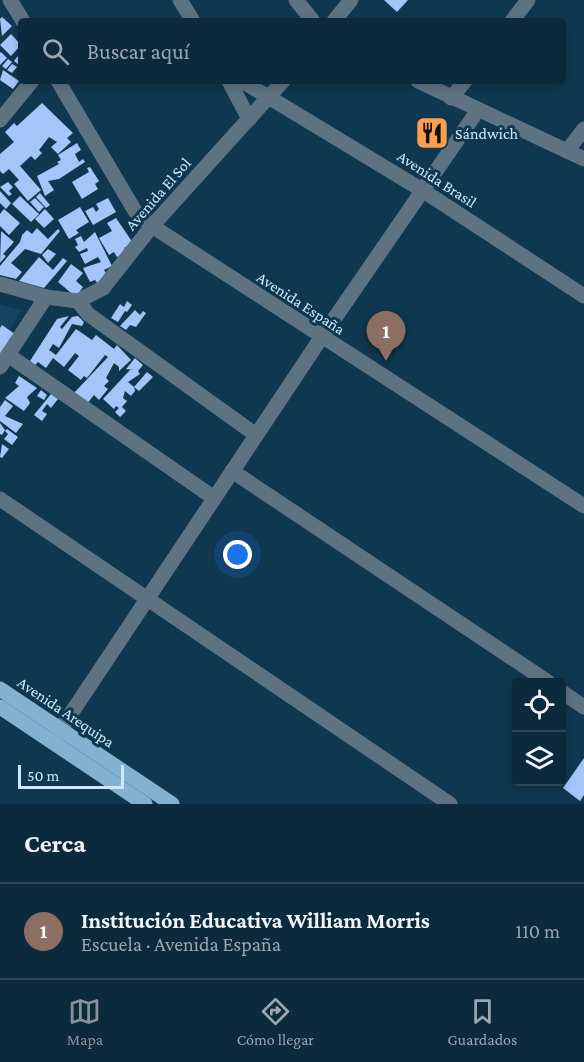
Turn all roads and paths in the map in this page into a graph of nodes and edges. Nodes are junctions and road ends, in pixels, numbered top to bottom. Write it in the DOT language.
graph roads {
  1 [pos="10,0"];
  2 [pos="180,0"];
  3 [pos="296,0"];
  4 [pos="351,0"];
  5 [pos="528,0"];
  6 [pos="21,18"];
  7 [pos="191,18"];
  8 [pos="311,18"];
  9 [pos="336,18"];
  10 [pos="514,18"];
  11 [pos="30,84"];
  12 [pos="60,84"];
  13 [pos="231,84"];
  14 [pos="247,84"];
  15 [pos="279,84"];
  16 [pos="424,84"];
  17 [pos="463,84"];
  18 [pos="269,96"];
  19 [pos="451,98"];
  20 [pos="478,110"];
  21 [pos="249,119"];
  22 [pos="0,120"];
  23 [pos="584,129"];
  24 [pos="567,151"];
  25 [pos="584,159"];
  26 [pos="422,190"];
  27 [pos="152,226"];
  28 [pos="0,284"];
  29 [pos="584,296"];
  30 [pos="46,297"];
  31 [pos="78,301"];
  32 [pos="321,338"];
  33 [pos="4,361"];
  34 [pos="256,435"];
  35 [pos="232,471"];
  36 [pos="214,498"];
  37 [pos="0,499"];
  38 [pos="584,506"];
  39 [pos="147,598"];
  40 [pos="542,678"];
  41 [pos="0,689"];
  42 [pos="566,695"];
  43 [pos="0,707"];
  44 [pos="584,707"];
  45 [pos="56,735"];
  46 [pos="142,799"];
  47 [pos="171,804"];
  48 [pos="450,804"];
  1 -- 6 [label="street"];
  2 -- 7 [label="street"];
  3 -- 8 [label="street"];
  4 -- 9 [label="street"];
  5 -- 10 [label="street"];
  11 -- 22 [label="street"];
  12 -- 27 [label="street, Avenida España"];
  13 -- 21 [label="street"];
  14 -- 18 [label="street, Avenida Brasil"];
  15 -- 18 [label="street, Avenida El Sol"];
  16 -- 19 [label="street"];
  17 -- 19 [label="street"];
  18 -- 21 [label="street, Avenida El Sol"];
  18 -- 26 [label="street, Avenida Brasil"];
  19 -- 20 [label="street"];
  20 -- 24 [label="street"];
  20 -- 26 [label="street"];
  21 -- 27 [label="street, Avenida El Sol"];
  23 -- 24 [label="street"];
  24 -- 25 [label="street"];
  26 -- 29 [label="street, Avenida Brasil"];
  26 -- 32 [label="street"];
  27 -- 31 [label="street, Avenida El Sol"];
  27 -- 32 [label="street, Avenida España"];
  28 -- 30 [label="street"];
  30 -- 31 [label="street"];
  30 -- 33 [label="street"];
  31 -- 34 [label="street"];
  32 -- 34 [label="street"];
  32 -- 38 [label="street, Avenida España"];
  33 -- 36 [label="street"];
  34 -- 35 [label="street"];
  35 -- 36 [label="street"];
  35 -- 40 [label="street"];
  36 -- 39 [label="street"];
  37 -- 39 [label="street"];
  39 -- 45 [label="street"];
  39 -- 48 [label="street"];
  41 -- 45 [label="main road, Avenida Arequipa"];
  42 -- 44 [label="street"];
  43 -- 45 [label="main road, Avenida Arequipa"];
  45 -- 46 [label="main road, Avenida Arequipa"];
  46 -- 47 [label="main road, Avenida Arequipa"];
}
